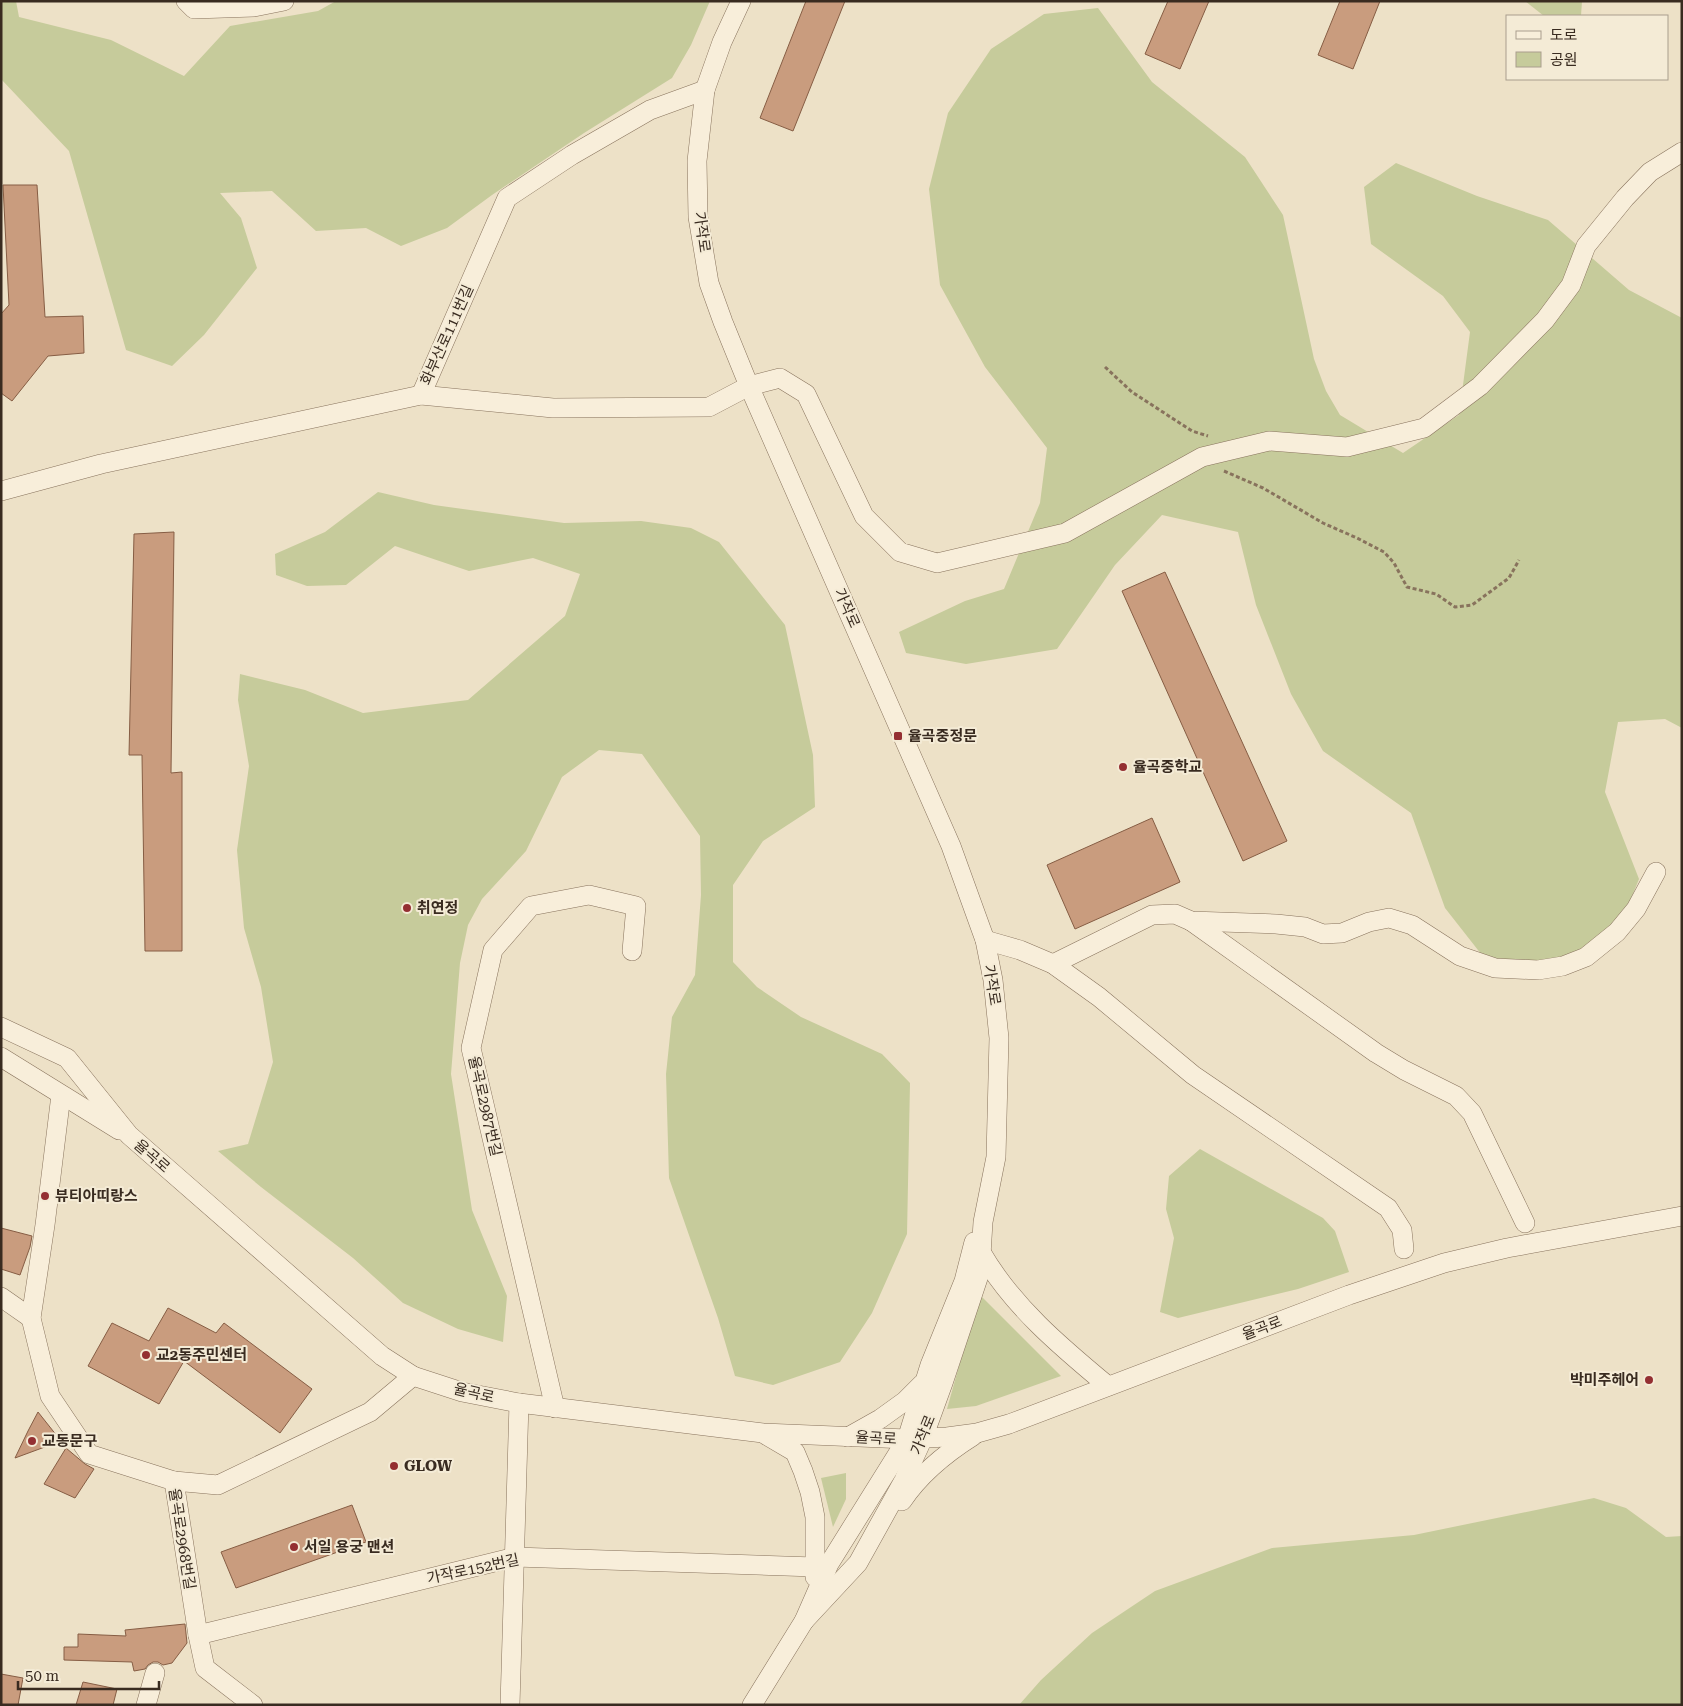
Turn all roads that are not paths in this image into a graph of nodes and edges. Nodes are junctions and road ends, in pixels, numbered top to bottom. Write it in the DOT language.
graph roads {
  1 [pos="186,1"];
  2 [pos="284,1"];
  3 [pos="741,1"];
  4 [pos="705,90"];
  5 [pos="1682,152"];
  6 [pos="749,386"];
  7 [pos="421,395"];
  8 [pos="1,491"];
  9 [pos="1656,872"];
  10 [pos="1191,921"];
  11 [pos="985,940"];
  12 [pos="632,951"];
  13 [pos="1053,964"];
  14 [pos="1,1027"];
  15 [pos="1,1057"];
  16 [pos="61,1095"];
  17 [pos="129,1135"];
  18 [pos="1682,1216"];
  19 [pos="983,1222"];
  20 [pos="1524,1223"];
  21 [pos="1404,1249"];
  22 [pos="981,1252"];
  23 [pos="1,1297"];
  24 [pos="31,1318"];
  25 [pos="413,1376"];
  26 [pos="925,1381"];
  27 [pos="1108,1386"];
  28 [pos="519,1403"];
  29 [pos="555,1408"];
  30 [pos="763,1433"];
  31 [pos="977,1433"];
  32 [pos="848,1437"];
  33 [pos="915,1439"];
  34 [pos="174,1481"];
  35 [pos="515,1557"];
  36 [pos="858,1563"];
  37 [pos="815,1567"];
  38 [pos="814,1600"];
  39 [pos="804,1621"];
  40 [pos="198,1635"];
  41 [pos="155,1673"];
  42 [pos="146,1705"];
  43 [pos="253,1705"];
  44 [pos="510,1705"];
  45 [pos="752,1705"];
  1 -- 2 [label="street"];
  3 -- 4 [label="street, 가작로"];
  4 -- 6 [label="street, 가작로"];
  4 -- 7 [label="street, 화부산로111번길"];
  5 -- 6 [label="street"];
  6 -- 7 [label="street"];
  6 -- 11 [label="street, 가작로"];
  7 -- 8 [label="street, 화부산로111번길"];
  9 -- 10 [label="street"];
  10 -- 13 [label="street"];
  10 -- 20 [label="street"];
  11 -- 13 [label="street"];
  11 -- 19 [label="street, 가작로"];
  12 -- 29 [label="street, 율곡로2987번길"];
  13 -- 21 [label="street"];
  14 -- 17 [label="street, 율곡로"];
  15 -- 16 [label="street, 율곡로"];
  16 -- 17 [label="street, 율곡로"];
  16 -- 24 [label="street, 율곡로2968번길"];
  17 -- 25 [label="street, 율곡로"];
  18 -- 27 [label="street, 율곡로"];
  19 -- 22 [label="street, 가작로"];
  19 -- 26 [label="street, 가작로"];
  22 -- 27 [label="street"];
  22 -- 33 [label="street, 가작로"];
  23 -- 24 [label="street"];
  24 -- 34 [label="street, 율곡로2968번길"];
  25 -- 28 [label="street, 율곡로"];
  25 -- 34 [label="street"];
  26 -- 32 [label="street"];
  26 -- 33 [label="street, 가작로"];
  27 -- 31 [label="street, 율곡로"];
  28 -- 29 [label="street, 율곡로"];
  28 -- 35 [label="street"];
  29 -- 30 [label="street, 율곡로"];
  30 -- 32 [label="street, 율곡로"];
  30 -- 37 [label="street"];
  31 -- 33 [label="street, 율곡로"];
  31 -- 36 [label="street"];
  32 -- 33 [label="street, 율곡로"];
  33 -- 36 [label="street, 가작로"];
  33 -- 38 [label="street, 가작로"];
  34 -- 40 [label="street, 율곡로2968번길"];
  35 -- 37 [label="street, 가작로152번길"];
  35 -- 40 [label="street, 가작로152번길"];
  35 -- 44 [label="street"];
  36 -- 39 [label="street, 가작로"];
  37 -- 38 [label="street"];
  38 -- 39 [label="street, 가작로"];
  39 -- 45 [label="street, 가작로"];
  40 -- 43 [label="street, 율곡로2968번길"];
  41 -- 42 [label="street"];
}
